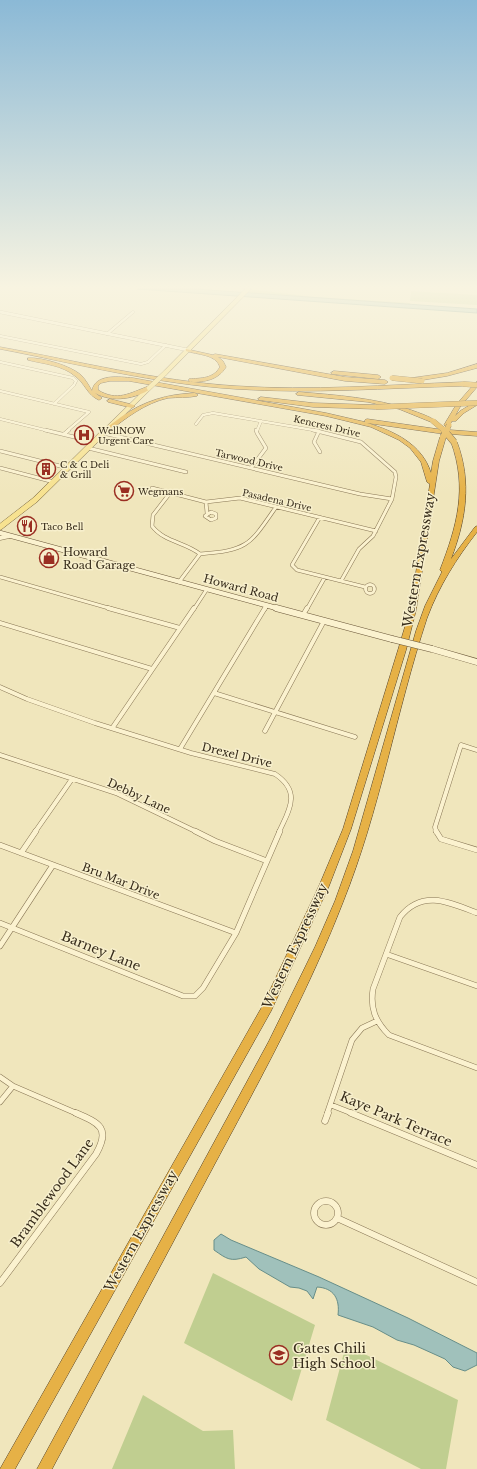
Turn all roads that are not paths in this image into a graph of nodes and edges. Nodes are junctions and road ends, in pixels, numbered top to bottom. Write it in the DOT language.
graph roads {
  1 [pos="24,358"];
  2 [pos="52,358"];
  3 [pos="63,358"];
  4 [pos="109,358"];
  5 [pos="153,358"];
  6 [pos="180,358"];
  7 [pos="214,358"];
  8 [pos="229,358"];
  9 [pos="0,362"];
  10 [pos="269,365"];
  11 [pos="477,366"];
  12 [pos="131,379"];
  13 [pos="403,381"];
  14 [pos="463,384"];
  15 [pos="477,384"];
  16 [pos="204,386"];
  17 [pos="149,388"];
  18 [pos="297,390"];
  19 [pos="0,391"];
  20 [pos="242,400"];
  21 [pos="477,403"];
  22 [pos="54,404"];
  23 [pos="132,406"];
  24 [pos="319,414"];
  25 [pos="0,419"];
  26 [pos="261,421"];
  27 [pos="196,424"];
  28 [pos="448,425"];
  29 [pos="319,431"];
  30 [pos="104,432"];
  31 [pos="64,434"];
  32 [pos="477,435"];
  33 [pos="95,442"];
  34 [pos="88,448"];
  35 [pos="0,451"];
  36 [pos="320,452"];
  37 [pos="0,468"];
  38 [pos="68,468"];
  39 [pos="251,468"];
  40 [pos="186,472"];
  41 [pos="54,482"];
  42 [pos="152,488"];
  43 [pos="170,493"];
  44 [pos="392,499"];
  45 [pos="430,499"];
  46 [pos="206,502"];
  47 [pos="276,507"];
  48 [pos="207,513"];
  49 [pos="320,517"];
  50 [pos="0,527"];
  51 [pos="477,528"];
  52 [pos="376,531"];
  53 [pos="0,533"];
  54 [pos="9,536"];
  55 [pos="0,538"];
  56 [pos="200,554"];
  57 [pos="0,577"];
  58 [pos="325,577"];
  59 [pos="341,581"];
  60 [pos="180,582"];
  61 [pos="365,587"];
  62 [pos="207,589"];
  63 [pos="434,593"];
  64 [pos="267,606"];
  65 [pos="303,615"];
  66 [pos="324,621"];
  67 [pos="0,623"];
  68 [pos="180,628"];
  69 [pos="477,662"];
  70 [pos="152,669"];
  71 [pos="0,686"];
  72 [pos="214,693"];
  73 [pos="275,712"];
  74 [pos="113,727"];
  75 [pos="265,731"];
  76 [pos="355,737"];
  77 [pos="180,749"];
  78 [pos="477,750"];
  79 [pos="0,755"];
  80 [pos="72,779"];
  81 [pos="0,845"];
  82 [pos="477,850"];
  83 [pos="21,853"];
  84 [pos="267,861"];
  85 [pos="53,865"];
  86 [pos="477,913"];
  87 [pos="0,923"];
  88 [pos="12,928"];
  89 [pos="236,933"];
  90 [pos="0,946"];
  91 [pos="386,954"];
  92 [pos="477,986"];
  93 [pos="195,996"];
  94 [pos="377,1021"];
  95 [pos="477,1068"];
  96 [pos="0,1077"];
  97 [pos="12,1086"];
  98 [pos="0,1102"];
  99 [pos="331,1105"];
  100 [pos="325,1121"];
  101 [pos="477,1165"];
  102 [pos="337,1218"];
  103 [pos="477,1282"];
  104 [pos="0,1283"];
  105 [pos="7,1469"];
  106 [pos="44,1469"];
  1 -- 12 [label="highway"];
  1 -- 23 [label="highway"];
  2 -- 16 [label="highway"];
  3 -- 7 [label="highway"];
  4 -- 5 [label="street"];
  6 -- 17 [label="main road, bridge"];
  8 -- 10 [label="highway"];
  9 -- 22 [label="street"];
  10 -- 13 [label="highway"];
  10 -- 14 [label="highway, bridge"];
  11 -- 13 [label="highway"];
  12 -- 17 [label="highway"];
  12 -- 20 [label="highway"];
  12 -- 21 [label="highway, bridge"];
  13 -- 18 [label="highway"];
  14 -- 15 [label="highway, bridge"];
  14 -- 18 [label="highway"];
  15 -- 28 [label="highway, Western Expressway"];
  16 -- 18 [label="highway"];
  16 -- 63 [label="highway, bridge"];
  17 -- 23 [label="main road"];
  19 -- 22 [label="street"];
  20 -- 24 [label="highway"];
  20 -- 30 [label="highway"];
  21 -- 28 [label="highway"];
  22 -- 31 [label="street"];
  23 -- 30 [label="main road"];
  24 -- 32 [label="highway"];
  24 -- 45 [label="highway"];
  25 -- 31 [label="street"];
  26 -- 27 [label="street, Kencrest Drive"];
  26 -- 29 [label="street, Kencrest Drive"];
  26 -- 39 [label="street"];
  28 -- 45 [label="highway, Western Expressway, bridge"];
  29 -- 36 [label="street"];
  29 -- 44 [label="street, Kencrest Drive"];
  30 -- 33 [label="main road"];
  30 -- 39 [label="street, Tarwood Drive"];
  31 -- 33 [label="street"];
  33 -- 34 [label="main road"];
  34 -- 38 [label="main road"];
  34 -- 40 [label="street"];
  35 -- 38 [label="street"];
  37 -- 41 [label="street"];
  38 -- 41 [label="main road"];
  39 -- 44 [label="street, Tarwood Drive"];
  41 -- 50 [label="main road"];
  42 -- 43 [label="street, Pasadena Drive"];
  43 -- 46 [label="street, Pasadena Drive"];
  43 -- 56 [label="street"];
  44 -- 52 [label="street, Kencrest Drive"];
  45 -- 105 [label="highway, Western Expressway"];
  46 -- 47 [label="street, Pasadena Drive"];
  46 -- 48 [label="street"];
  47 -- 49 [label="street, Pasadena Drive"];
  47 -- 56 [label="street"];
  49 -- 52 [label="street, Pasadena Drive"];
  49 -- 58 [label="street"];
  51 -- 63 [label="highway, Western Expressway"];
  52 -- 59 [label="street, Kencrest Drive"];
  53 -- 54 [label="main road, Howard Road"];
  54 -- 55 [label="street"];
  54 -- 60 [label="main road, Howard Road"];
  56 -- 60 [label="street"];
  57 -- 68 [label="street"];
  58 -- 59 [label="street"];
  58 -- 65 [label="street"];
  59 -- 61 [label="street"];
  60 -- 62 [label="main road, Howard Road"];
  62 -- 64 [label="main road, Howard Road"];
  62 -- 68 [label="street"];
  63 -- 106 [label="highway, Western Expressway"];
  64 -- 65 [label="main road, Howard Road"];
  64 -- 72 [label="street"];
  65 -- 66 [label="main road, Howard Road"];
  66 -- 69 [label="main road, Howard Road, bridge"];
  66 -- 73 [label="street"];
  67 -- 70 [label="street"];
  68 -- 70 [label="street"];
  70 -- 74 [label="street"];
  71 -- 74 [label="street, Drexel Drive"];
  72 -- 73 [label="street"];
  72 -- 77 [label="street"];
  73 -- 75 [label="street"];
  73 -- 76 [label="street"];
  74 -- 77 [label="street, Drexel Drive"];
  77 -- 84 [label="street, Drexel Drive"];
  78 -- 82 [label="street"];
  79 -- 80 [label="street, Debby Lane"];
  80 -- 83 [label="street"];
  80 -- 84 [label="street, Debby Lane"];
  81 -- 83 [label="street, Bru Mar Drive"];
  83 -- 85 [label="street, Bru Mar Drive"];
  84 -- 89 [label="street, Drexel Drive"];
  85 -- 88 [label="street"];
  85 -- 89 [label="street, Bru Mar Drive"];
  86 -- 91 [label="street"];
  87 -- 88 [label="street, Barney Lane"];
  88 -- 90 [label="street"];
  88 -- 93 [label="street, Barney Lane"];
  89 -- 93 [label="street, Drexel Drive"];
  91 -- 92 [label="street"];
  91 -- 94 [label="street"];
  94 -- 95 [label="street"];
  94 -- 99 [label="street, Kaye Park Terrace"];
  96 -- 97 [label="street, Bramblewood Lane"];
  97 -- 98 [label="street"];
  97 -- 104 [label="street, Bramblewood Lane"];
  99 -- 100 [label="street"];
  99 -- 101 [label="street, Kaye Park Terrace"];
  102 -- 102 [label="street"];
  102 -- 103 [label="street"];
}
